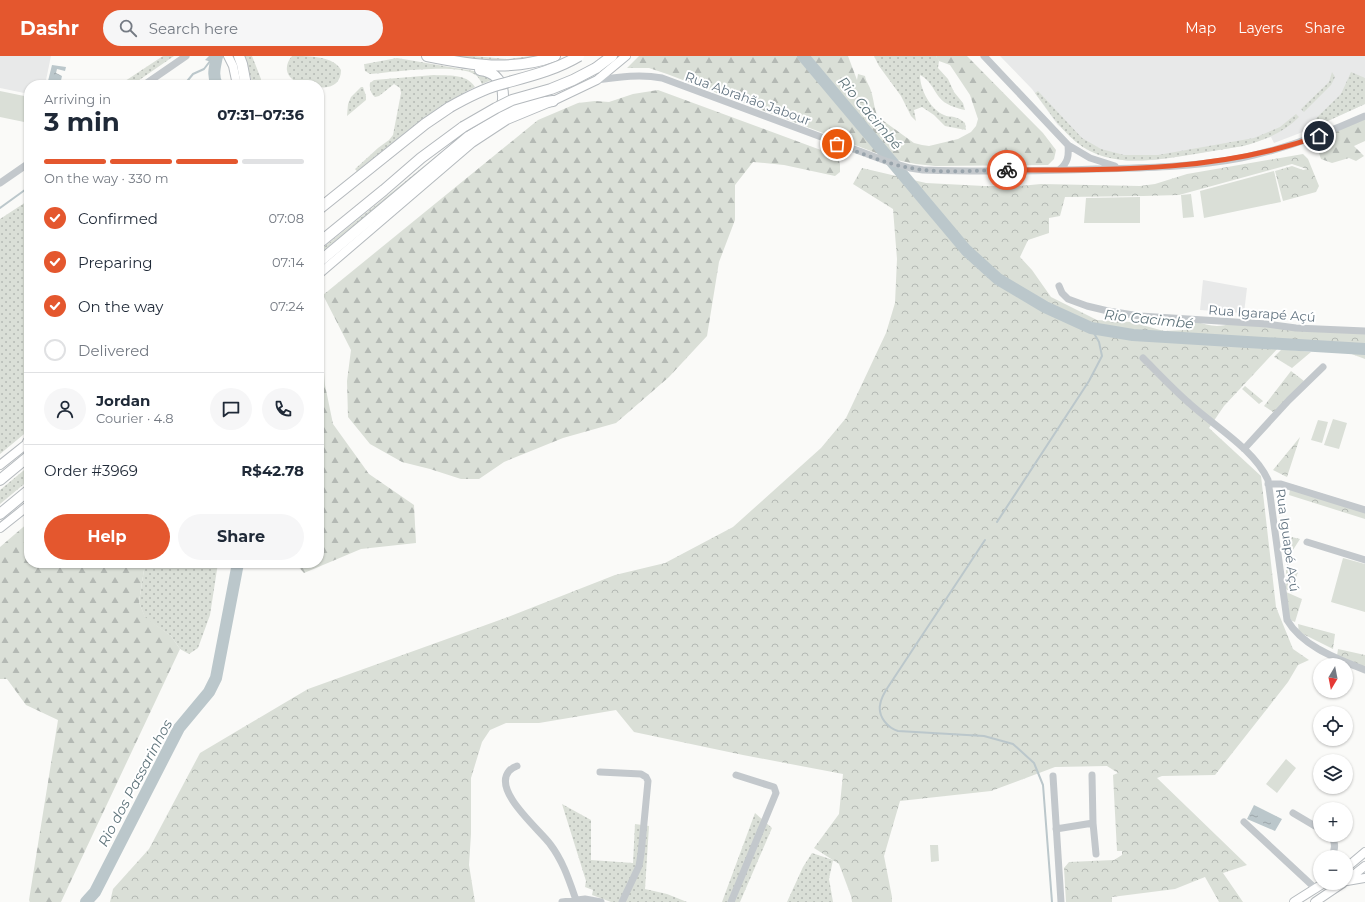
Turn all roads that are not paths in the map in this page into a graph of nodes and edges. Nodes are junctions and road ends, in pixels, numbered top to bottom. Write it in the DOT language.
graph roads {
  1 [pos="186,56"];
  2 [pos="228,56"];
  3 [pos="239,56"];
  4 [pos="427,56"];
  5 [pos="555,56"];
  6 [pos="580,56"];
  7 [pos="612,56"];
  8 [pos="626,56"];
  9 [pos="984,56"];
  10 [pos="456,62"];
  11 [pos="151,80"];
  12 [pos="235,80"];
  13 [pos="245,80"];
  14 [pos="597,80"];
  15 [pos="553,101"];
  16 [pos="1365,116"];
  17 [pos="468,137"];
  18 [pos="1068,145"];
  19 [pos="24,166"];
  20 [pos="1127,168"];
  21 [pos="1058,170"];
  22 [pos="0,183"];
  23 [pos="324,205"];
  24 [pos="324,239"];
  25 [pos="324,258"];
  26 [pos="324,270"];
  27 [pos="1059,286"];
  28 [pos="1365,331"];
  29 [pos="1143,358"];
  30 [pos="1323,367"];
  31 [pos="24,446"];
  32 [pos="1244,449"];
  33 [pos="24,460"];
  34 [pos="0,465"];
  35 [pos="0,480"];
  36 [pos="1269,487"];
  37 [pos="24,494"];
  38 [pos="24,509"];
  39 [pos="1365,510"];
  40 [pos="0,514"];
  41 [pos="0,528"];
  42 [pos="1307,542"];
  43 [pos="1365,560"];
  44 [pos="1365,670"];
  45 [pos="517,766"];
  46 [pos="600,772"];
  47 [pos="736,775"];
  48 [pos="1092,775"];
  49 [pos="1053,776"];
  50 [pos="1293,813"];
  51 [pos="1244,822"];
  52 [pos="1093,823"];
  53 [pos="1313,825"];
  54 [pos="1056,829"];
  55 [pos="1365,852"];
  56 [pos="1096,854"];
  57 [pos="1353,862"];
  58 [pos="1365,866"];
  59 [pos="1353,875"];
  60 [pos="1365,878"];
  61 [pos="1353,880"];
  62 [pos="1313,885"];
  63 [pos="1313,890"];
  64 [pos="1333,890"];
  65 [pos="576,900"];
  66 [pos="562,902"];
  67 [pos="601,902"];
  68 [pos="622,902"];
  69 [pos="731,902"];
  70 [pos="1061,902"];
  71 [pos="1294,902"];
  72 [pos="1315,902"];
  1 -- 11 [label="street"];
  2 -- 12 [label="main road"];
  3 -- 13 [label="highway"];
  4 -- 10 [label="highway"];
  5 -- 10 [label="highway"];
  6 -- 23 [label="highway, bridge"];
  7 -- 24 [label="highway, bridge"];
  8 -- 14 [label="main road"];
  9 -- 18 [label="street, Rua Abrahão Jabour"];
  10 -- 17 [label="highway"];
  14 -- 15 [label="main road"];
  14 -- 21 [label="street, Rua Abrahão Jabour"];
  15 -- 17 [label="highway"];
  15 -- 26 [label="main road"];
  16 -- 20 [label="street, Rua Abrahão Jabour"];
  17 -- 25 [label="highway"];
  18 -- 20 [label="street, Rua Abrahão Jabour"];
  18 -- 21 [label="street"];
  19 -- 22 [label="street"];
  20 -- 21 [label="street, Rua Abrahão Jabour"];
  27 -- 28 [label="street, Rua Igarapé Açú"];
  29 -- 32 [label="street, Rua Iguapé Açú"];
  30 -- 32 [label="street"];
  31 -- 34 [label="main road"];
  32 -- 36 [label="street, Rua Iguapé Açú"];
  33 -- 35 [label="highway"];
  36 -- 39 [label="street"];
  36 -- 44 [label="street, Rua Iguapé Açú"];
  37 -- 40 [label="highway"];
  38 -- 41 [label="main road"];
  42 -- 43 [label="street"];
  45 -- 65 [label="street"];
  46 -- 68 [label="street"];
  47 -- 69 [label="street"];
  48 -- 52 [label="street"];
  49 -- 54 [label="street"];
  50 -- 53 [label="street"];
  51 -- 62 [label="street"];
  52 -- 54 [label="street"];
  52 -- 56 [label="street"];
  54 -- 70 [label="street"];
  55 -- 57 [label="main road"];
  58 -- 59 [label="main road"];
  60 -- 61 [label="main road"];
  63 -- 71 [label="main road"];
  64 -- 72 [label="main road"];
  65 -- 66 [label="street"];
  65 -- 67 [label="street"];
}
